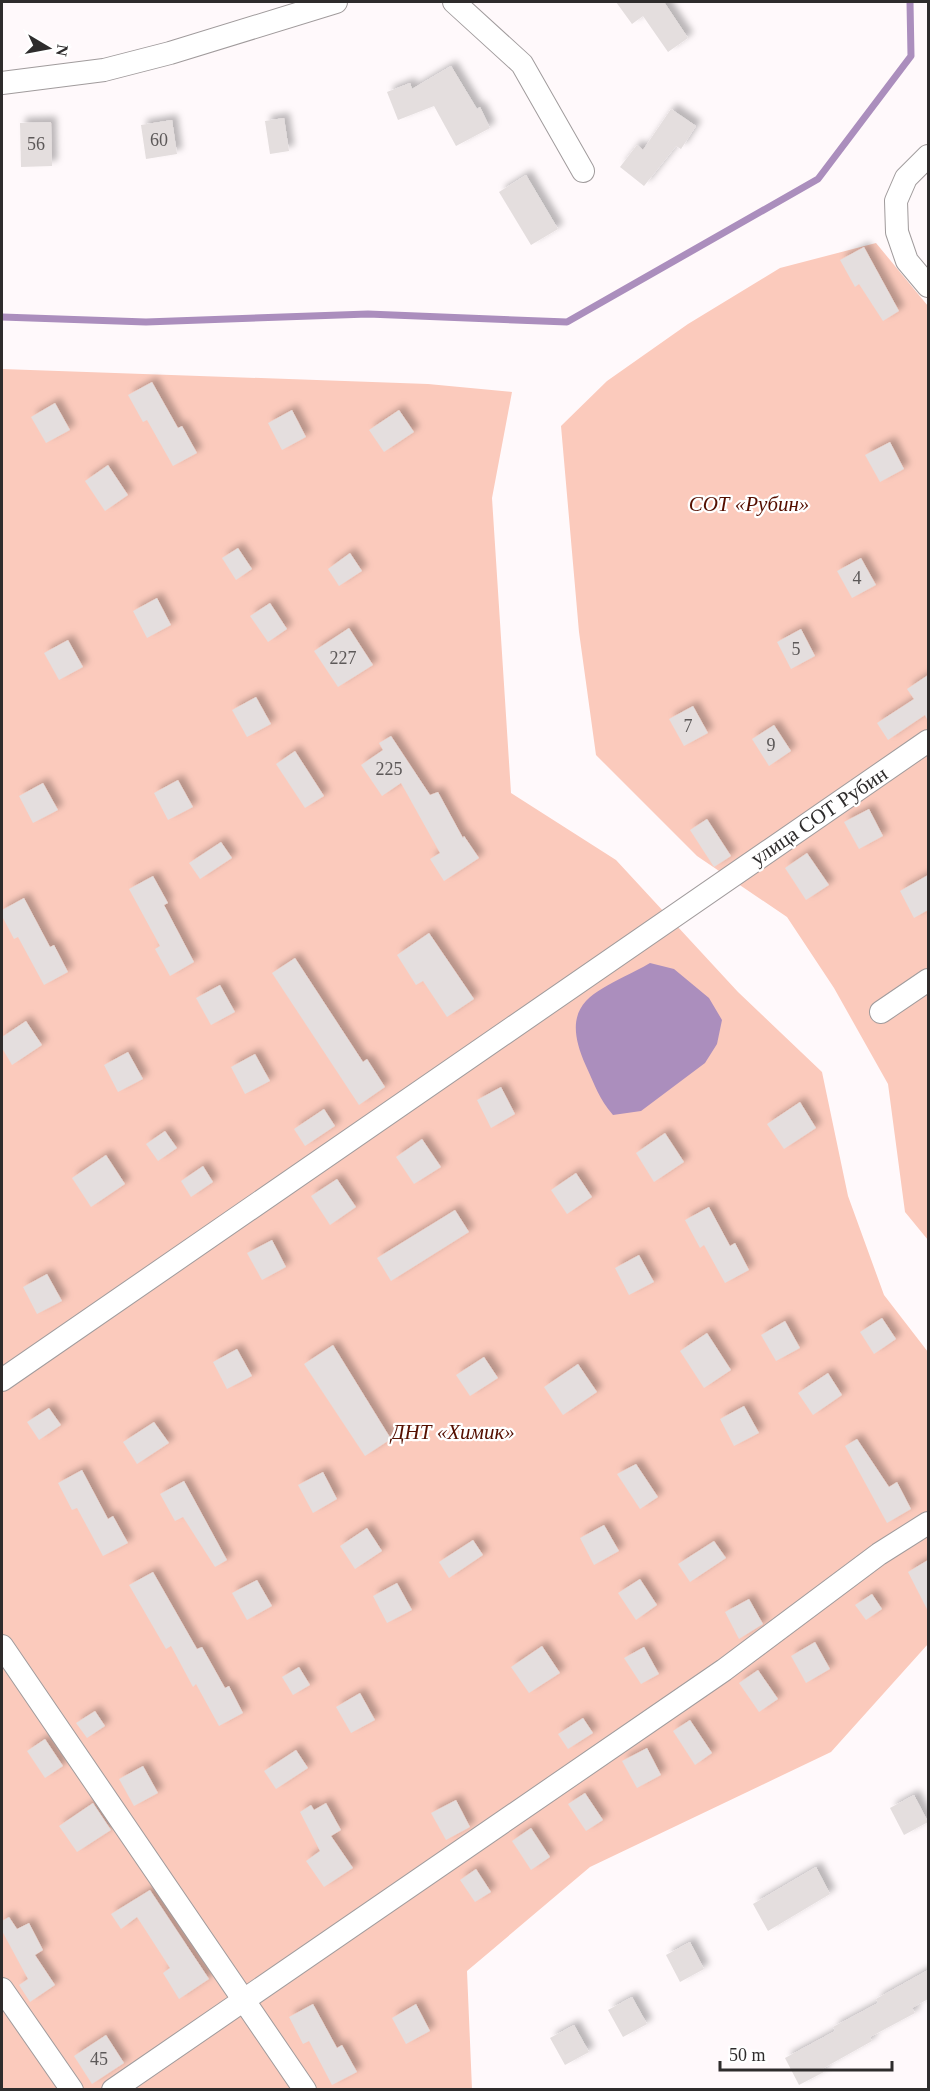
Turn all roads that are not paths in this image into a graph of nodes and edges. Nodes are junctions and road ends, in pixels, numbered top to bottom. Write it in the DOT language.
graph roads {
  1 [pos="336,2"];
  2 [pos="454,2"];
  3 [pos="2,83"];
  4 [pos="928,156"];
  5 [pos="583,171"];
  6 [pos="928,286"];
  7 [pos="928,741"];
  8 [pos="928,980"];
  9 [pos="881,1012"];
  10 [pos="2,1380"];
  11 [pos="928,1523"];
  12 [pos="2,1646"];
  13 [pos="2,1989"];
  14 [pos="243,1998"];
  15 [pos="72,2090"];
  16 [pos="113,2090"];
  17 [pos="305,2090"];
  1 -- 3 [label="street"];
  2 -- 5 [label="street"];
  4 -- 6 [label="street"];
  7 -- 10 [label="street, улица СОТ Рубин"];
  8 -- 9 [label="street"];
  11 -- 14 [label="street"];
  12 -- 14 [label="street"];
  13 -- 15 [label="street"];
  14 -- 16 [label="street"];
  14 -- 17 [label="street"];
}
